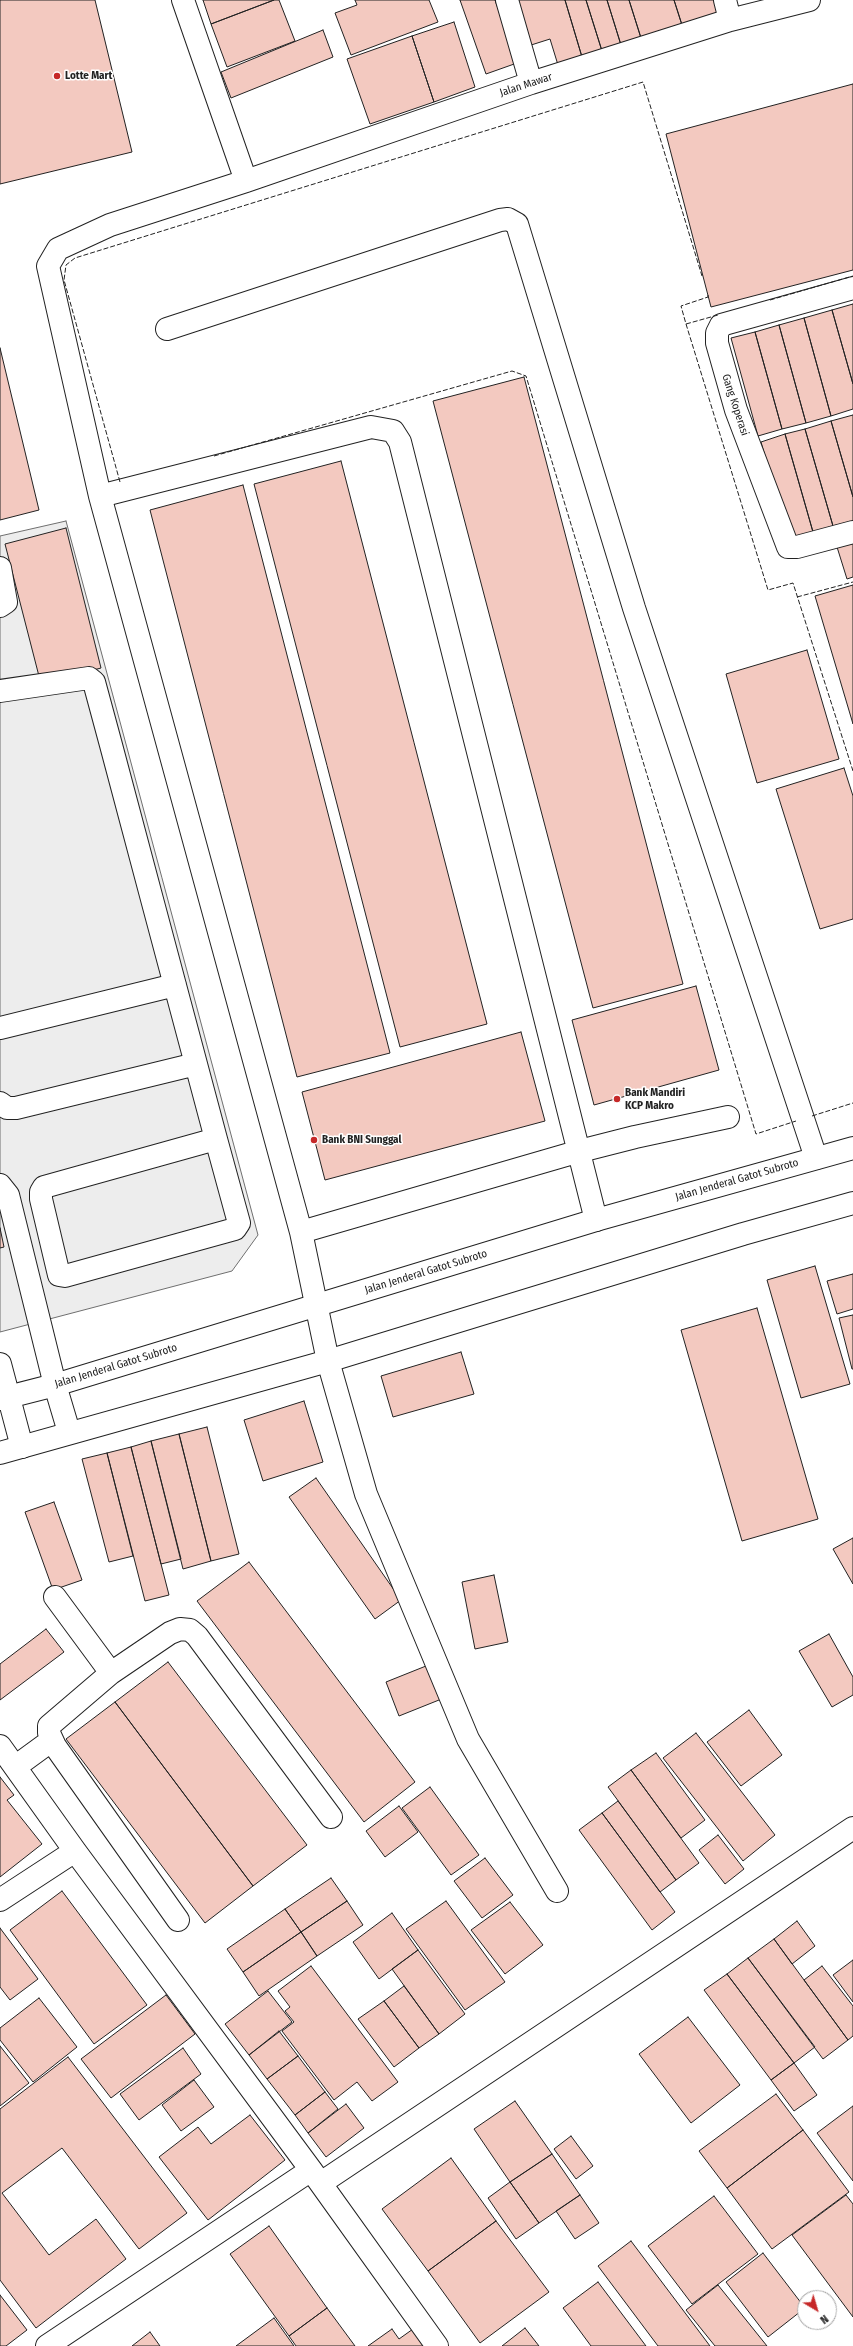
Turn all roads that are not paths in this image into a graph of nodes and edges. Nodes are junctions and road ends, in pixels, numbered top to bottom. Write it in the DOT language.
graph roads {
  1 [pos="184,0"];
  2 [pos="507,0"];
  3 [pos="809,0"];
  4 [pos="727,10"];
  5 [pos="531,83"];
  6 [pos="246,181"];
  7 [pos="853,288"];
  8 [pos="167,329"];
  9 [pos="100,496"];
  10 [pos="853,532"];
  11 [pos="0,568"];
  12 [pos="0,606"];
  13 [pos="0,692"];
  14 [pos="175,985"];
  15 [pos="0,1028"];
  16 [pos="196,1064"];
  17 [pos="0,1103"];
  18 [pos="728,1117"];
  19 [pos="216,1139"];
  20 [pos="853,1148"];
  21 [pos="580,1151"];
  22 [pos="816,1158"];
  23 [pos="0,1185"];
  24 [pos="853,1203"];
  25 [pos="596,1220"];
  26 [pos="301,1232"];
  27 [pos="315,1306"];
  28 [pos="328,1361"];
  29 [pos="0,1364"];
  30 [pos="55,1385"];
  31 [pos="4,1398"];
  32 [pos="70,1432"];
  33 [pos="22,1446"];
  34 [pos="0,1453"];
  35 [pos="55,1597"];
  36 [pos="111,1673"];
  37 [pos="52,1740"];
  38 [pos="0,1746"];
  39 [pos="15,1767"];
  40 [pos="331,1817"];
  41 [pos="853,1828"];
  42 [pos="75,1851"];
  43 [pos="557,1891"];
  44 [pos="0,1900"];
  45 [pos="178,1920"];
  46 [pos="316,2177"];
  47 [pos="47,2346"];
  48 [pos="437,2346"];
  1 -- 6 [label="main road"];
  2 -- 5 [label="main road"];
  3 -- 4 [label="main road, Jalan Mawar"];
  4 -- 5 [label="main road, Jalan Mawar"];
  5 -- 6 [label="main road, Jalan Mawar"];
  6 -- 9 [label="main road, Jalan Mawar"];
  7 -- 10 [label="main road, Gang Koperasi"];
  8 -- 22 [label="main road"];
  9 -- 21 [label="main road"];
  9 -- 26 [label="main road, Jalan Mawar"];
  11 -- 12 [label="main road"];
  13 -- 14 [label="main road"];
  14 -- 15 [label="main road"];
  14 -- 16 [label="main road"];
  16 -- 17 [label="main road"];
  16 -- 19 [label="main road"];
  18 -- 21 [label="main road"];
  19 -- 19 [label="main road"];
  20 -- 22 [label="main road, Jalan Jenderal Gatot Subroto"];
  21 -- 25 [label="main road"];
  21 -- 26 [label="main road"];
  22 -- 25 [label="main road, Jalan Jenderal Gatot Subroto"];
  23 -- 30 [label="main road"];
  24 -- 28 [label="main road"];
  25 -- 27 [label="main road, Jalan Jenderal Gatot Subroto"];
  26 -- 27 [label="main road, Jalan Mawar"];
  27 -- 28 [label="main road, Jalan Mawar"];
  27 -- 30 [label="main road, Jalan Jenderal Gatot Subroto"];
  28 -- 32 [label="main road"];
  28 -- 43 [label="main road, Jalan Mawar"];
  29 -- 31 [label="main road"];
  30 -- 31 [label="main road, Jalan Jenderal Gatot Subroto"];
  30 -- 32 [label="main road"];
  31 -- 33 [label="main road"];
  32 -- 33 [label="main road"];
  33 -- 34 [label="main road"];
  35 -- 36 [label="main road"];
  36 -- 37 [label="main road"];
  36 -- 40 [label="main road"];
  37 -- 39 [label="main road"];
  37 -- 45 [label="main road"];
  38 -- 39 [label="main road"];
  39 -- 42 [label="main road"];
  41 -- 46 [label="main road"];
  42 -- 44 [label="main road"];
  42 -- 46 [label="main road"];
  46 -- 47 [label="main road"];
  46 -- 48 [label="main road"];
}
